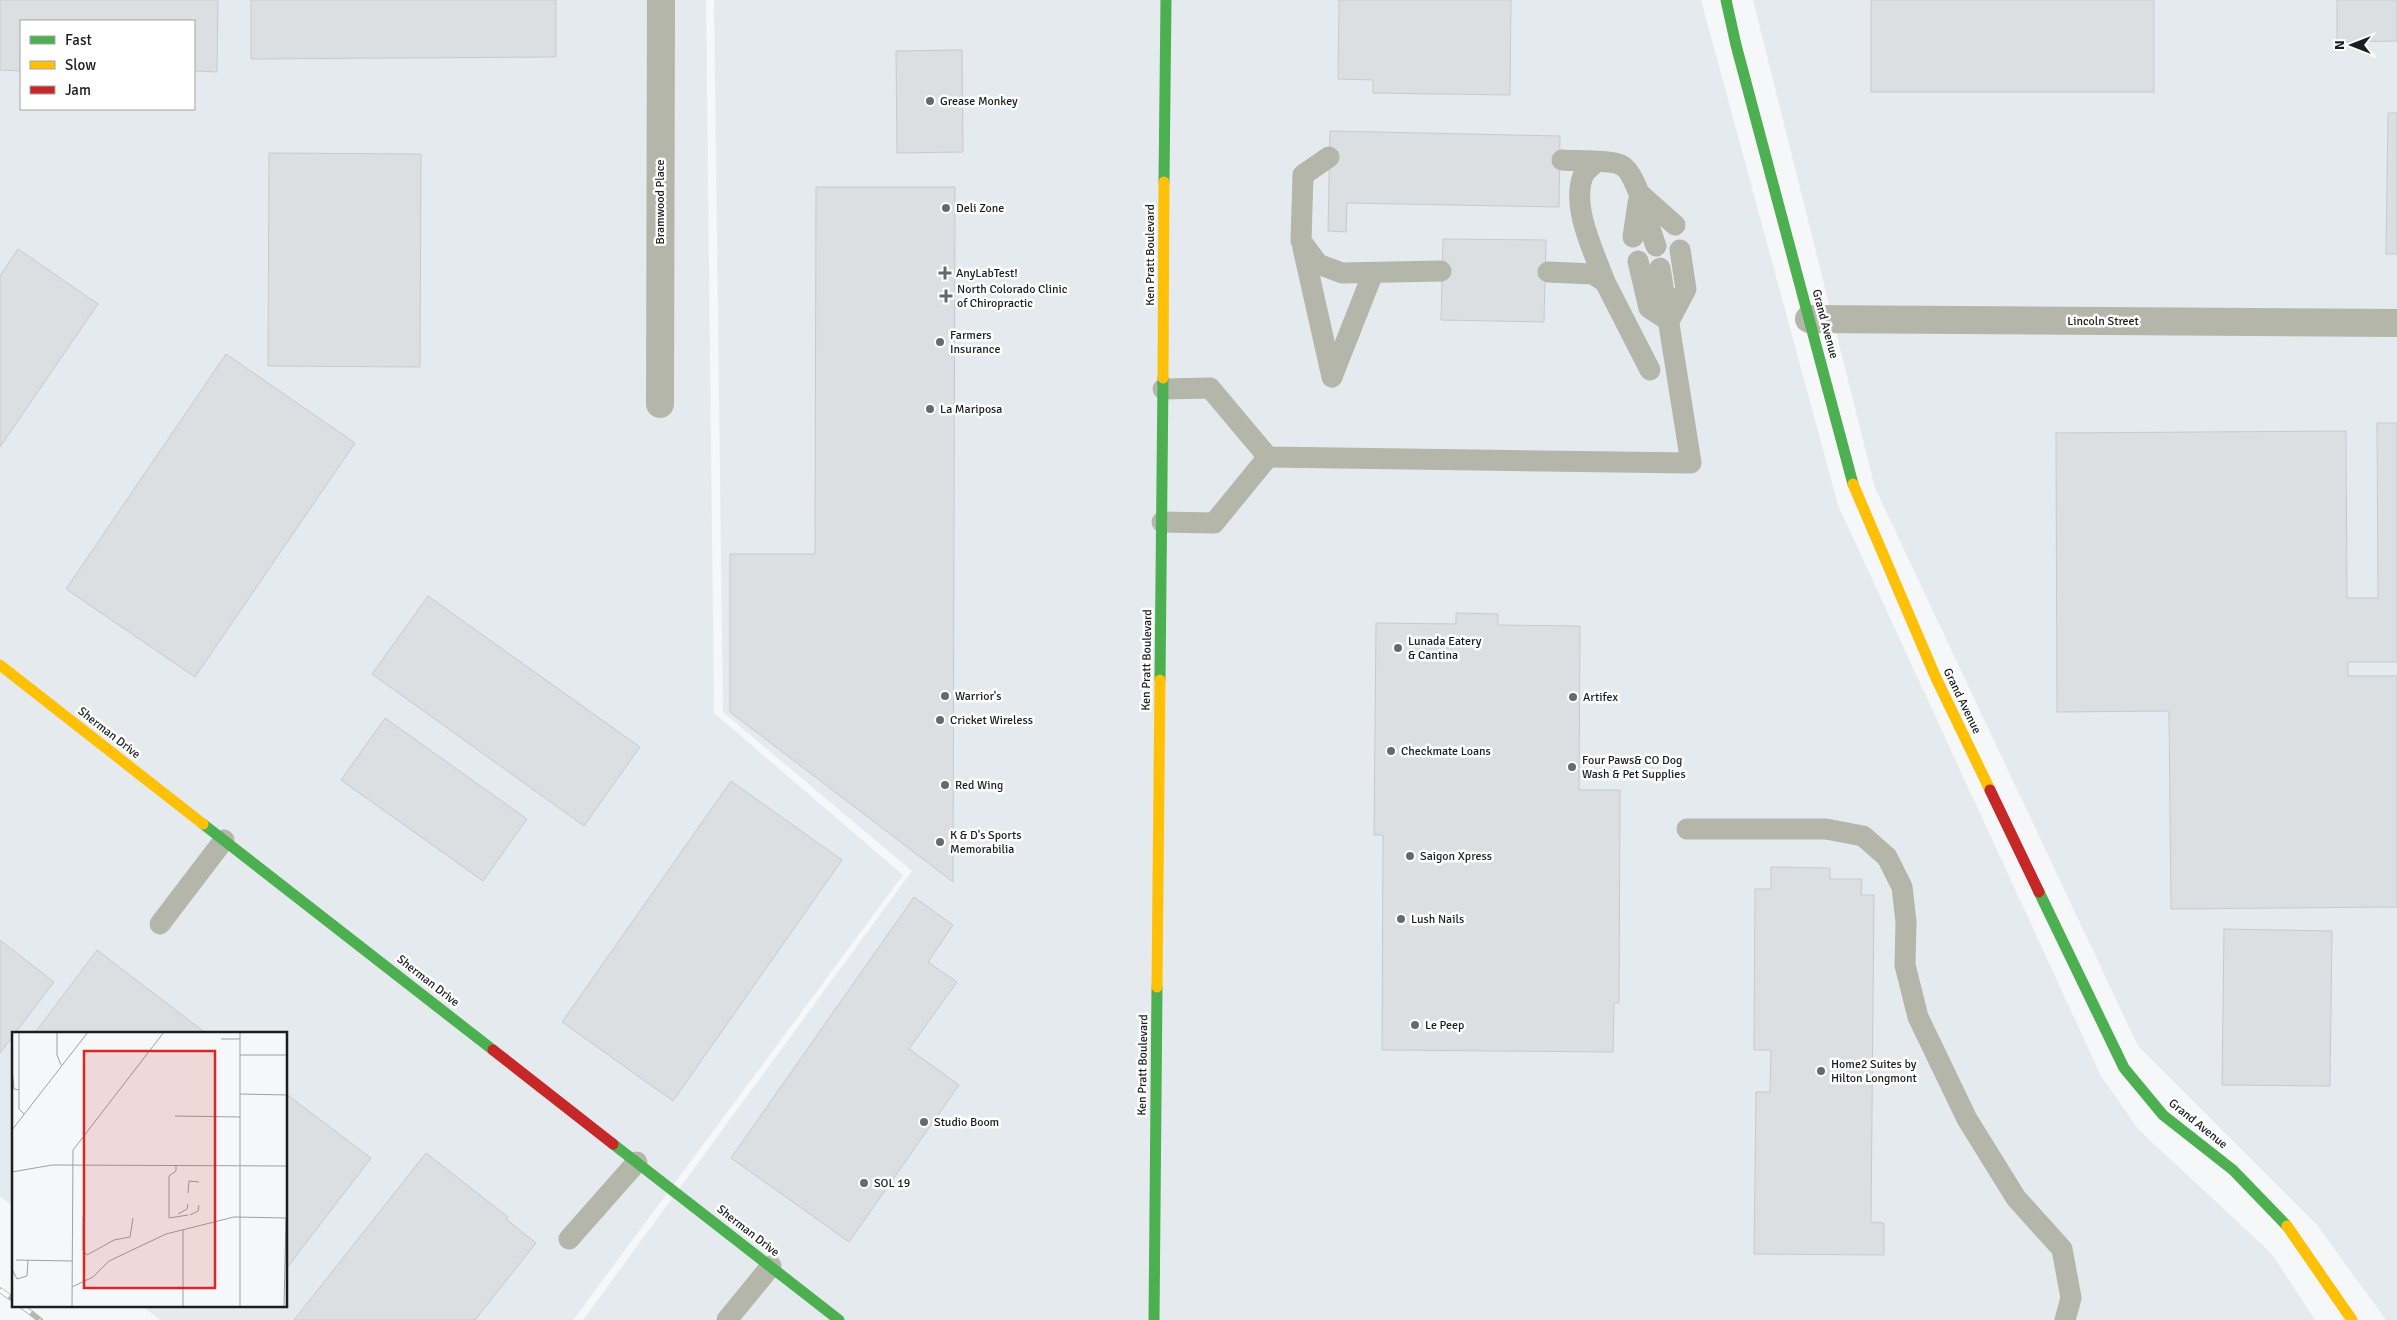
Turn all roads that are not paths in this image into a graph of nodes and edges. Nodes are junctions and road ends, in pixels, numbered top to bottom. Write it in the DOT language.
graph roads {
  1 [pos="661,0"];
  2 [pos="1166,0"];
  3 [pos="1726,0"];
  4 [pos="1328,157"];
  5 [pos="1562,160"];
  6 [pos="1596,162"];
  7 [pos="1639,193"];
  8 [pos="1675,225"];
  9 [pos="1633,237"];
  10 [pos="1301,241"];
  11 [pos="1656,246"];
  12 [pos="1680,250"];
  13 [pos="1638,261"];
  14 [pos="1660,268"];
  15 [pos="1441,271"];
  16 [pos="1548,272"];
  17 [pos="1373,273"];
  18 [pos="1604,282"];
  19 [pos="1809,319"];
  20 [pos="1669,321"];
  21 [pos="2397,323"];
  22 [pos="1650,370"];
  23 [pos="1163,389"];
  24 [pos="660,404"];
  25 [pos="1268,457"];
  26 [pos="1162,522"];
  27 [pos="0,665"];
  28 [pos="1687,828"];
  29 [pos="224,840"];
  30 [pos="160,924"];
  31 [pos="636,1162"];
  32 [pos="569,1239"];
  33 [pos="771,1266"];
  34 [pos="727,1320"];
  35 [pos="839,1320"];
  36 [pos="1154,1320"];
  37 [pos="2065,1320"];
  38 [pos="2352,1320"];
  1 -- 24 [label="street, Bramwood Place"];
  2 -- 23 [label="main road, Ken Pratt Boulevard"];
  3 -- 19 [label="main road, Grand Avenue"];
  4 -- 10 [label="lane"];
  5 -- 6 [label="lane"];
  6 -- 7 [label="lane"];
  6 -- 18 [label="lane"];
  7 -- 8 [label="lane"];
  7 -- 9 [label="lane"];
  7 -- 11 [label="lane"];
  10 -- 17 [label="lane"];
  10 -- 17 [label="lane"];
  12 -- 20 [label="lane"];
  13 -- 20 [label="lane"];
  14 -- 20 [label="lane"];
  15 -- 17 [label="lane"];
  16 -- 18 [label="lane"];
  18 -- 22 [label="lane"];
  19 -- 21 [label="street, Lincoln Street"];
  19 -- 38 [label="main road, Grand Avenue"];
  20 -- 25 [label="lane"];
  23 -- 25 [label="lane"];
  23 -- 26 [label="main road, Ken Pratt Boulevard"];
  25 -- 26 [label="lane"];
  26 -- 36 [label="main road, Ken Pratt Boulevard"];
  27 -- 29 [label="main road, Sherman Drive"];
  28 -- 37 [label="lane"];
  29 -- 30 [label="lane"];
  29 -- 31 [label="main road, Sherman Drive"];
  31 -- 32 [label="lane"];
  31 -- 33 [label="main road, Sherman Drive"];
  33 -- 34 [label="lane"];
  33 -- 35 [label="main road, Sherman Drive"];
}
